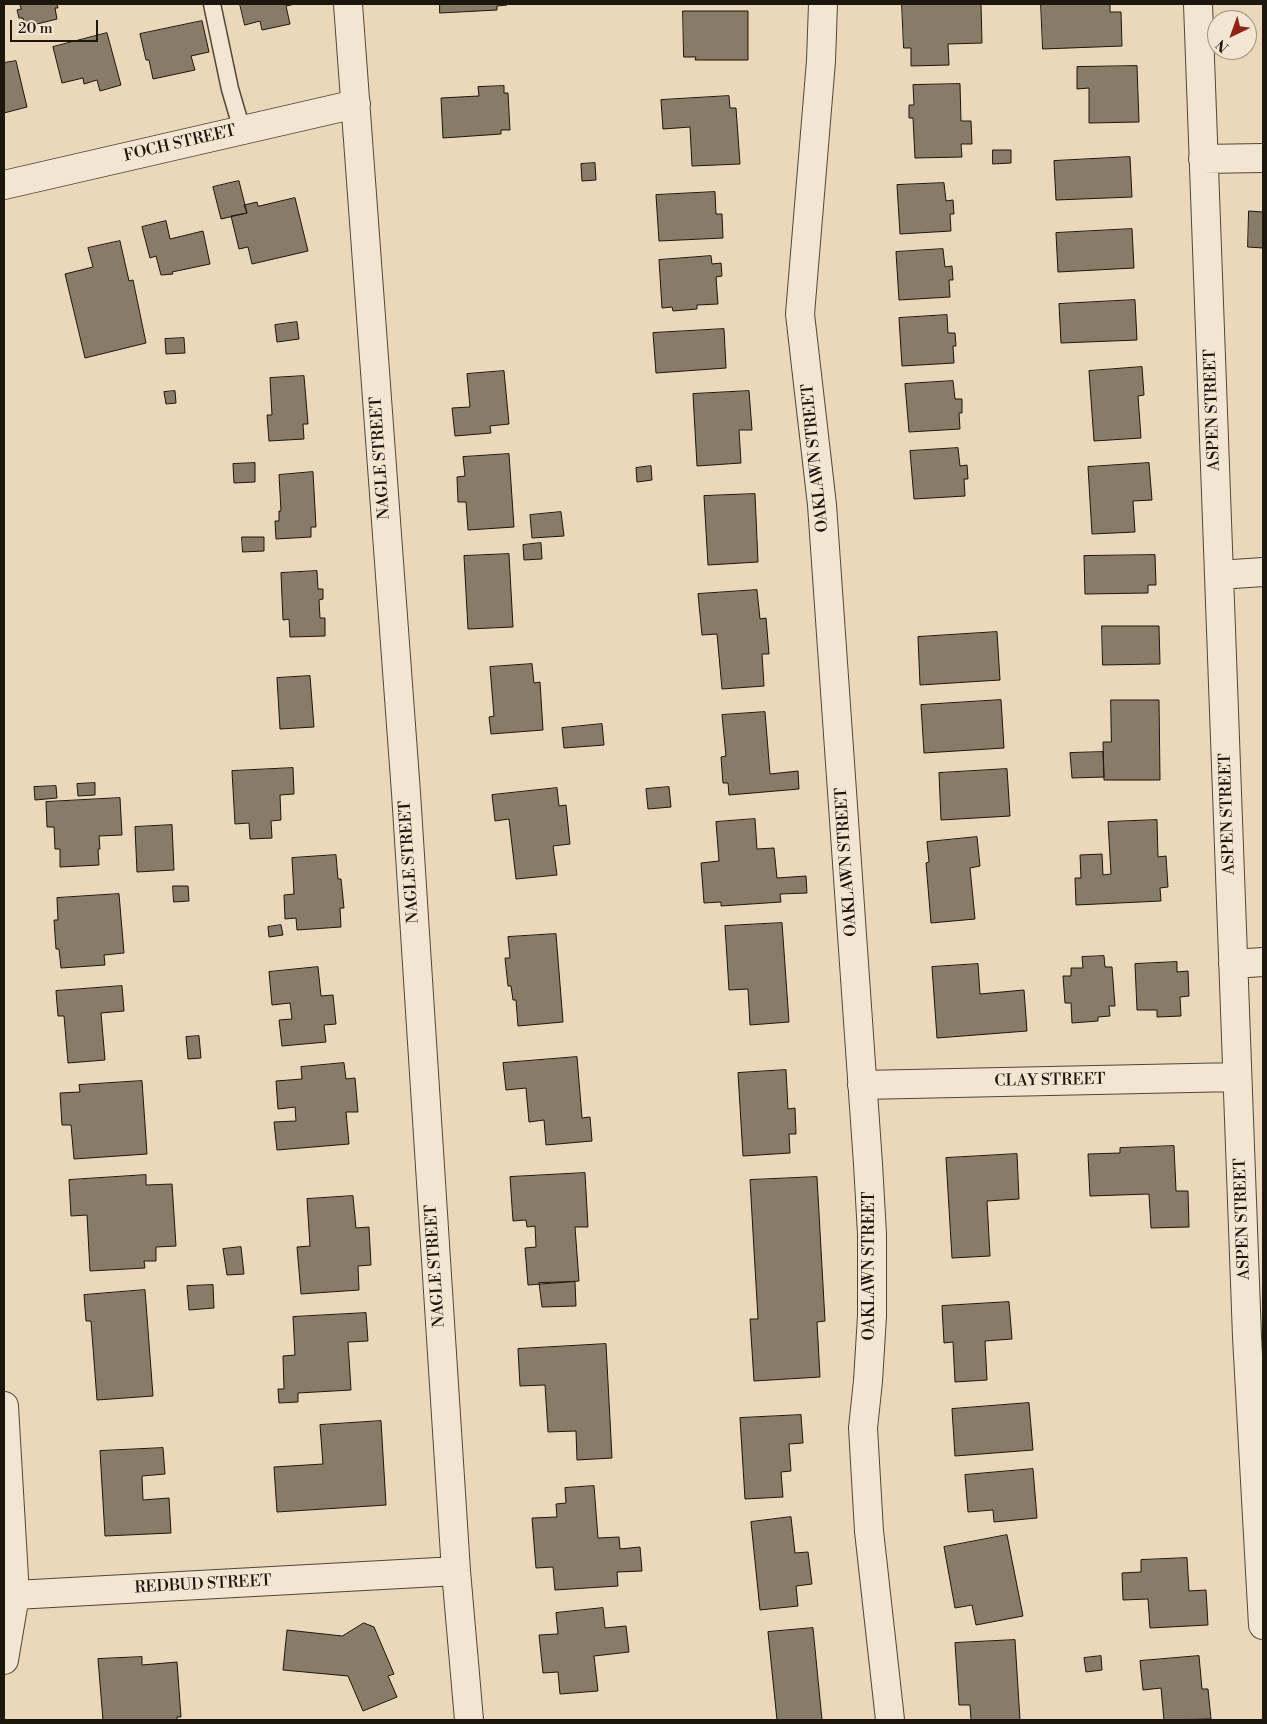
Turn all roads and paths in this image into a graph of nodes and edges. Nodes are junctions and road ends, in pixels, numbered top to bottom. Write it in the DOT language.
graph roads {
  1 [pos="212,4"];
  2 [pos="348,4"];
  3 [pos="824,4"];
  4 [pos="1198,4"];
  5 [pos="356,104"];
  6 [pos="242,130"];
  7 [pos="1263,158"];
  8 [pos="1203,159"];
  9 [pos="4,184"];
  10 [pos="1263,572"];
  11 [pos="1219,575"];
  12 [pos="1263,962"];
  13 [pos="1233,964"];
  14 [pos="1237,1077"];
  15 [pos="862,1085"];
  16 [pos="4,1406"];
  17 [pos="456,1571"];
  18 [pos="15,1595"];
  19 [pos="1263,1625"];
  20 [pos="4,1660"];
  21 [pos="469,1720"];
  22 [pos="890,1720"];
  1 -- 6 [label="lane"];
  2 -- 5 [label="street, NAGLE STREET"];
  3 -- 15 [label="street, OAKLAWN STREET"];
  4 -- 8 [label="street, ASPEN STREET"];
  5 -- 6 [label="street, FOCH STREET"];
  5 -- 17 [label="street, NAGLE STREET"];
  6 -- 9 [label="street, FOCH STREET"];
  7 -- 8 [label="street"];
  8 -- 11 [label="street, ASPEN STREET"];
  10 -- 11 [label="street"];
  11 -- 13 [label="street, ASPEN STREET"];
  12 -- 13 [label="street"];
  13 -- 14 [label="street, ASPEN STREET"];
  14 -- 15 [label="street, CLAY STREET"];
  14 -- 19 [label="street, ASPEN STREET"];
  15 -- 22 [label="street, OAKLAWN STREET"];
  16 -- 18 [label="street"];
  17 -- 18 [label="street, REDBUD STREET"];
  17 -- 21 [label="street, NAGLE STREET"];
  18 -- 20 [label="street"];
}
